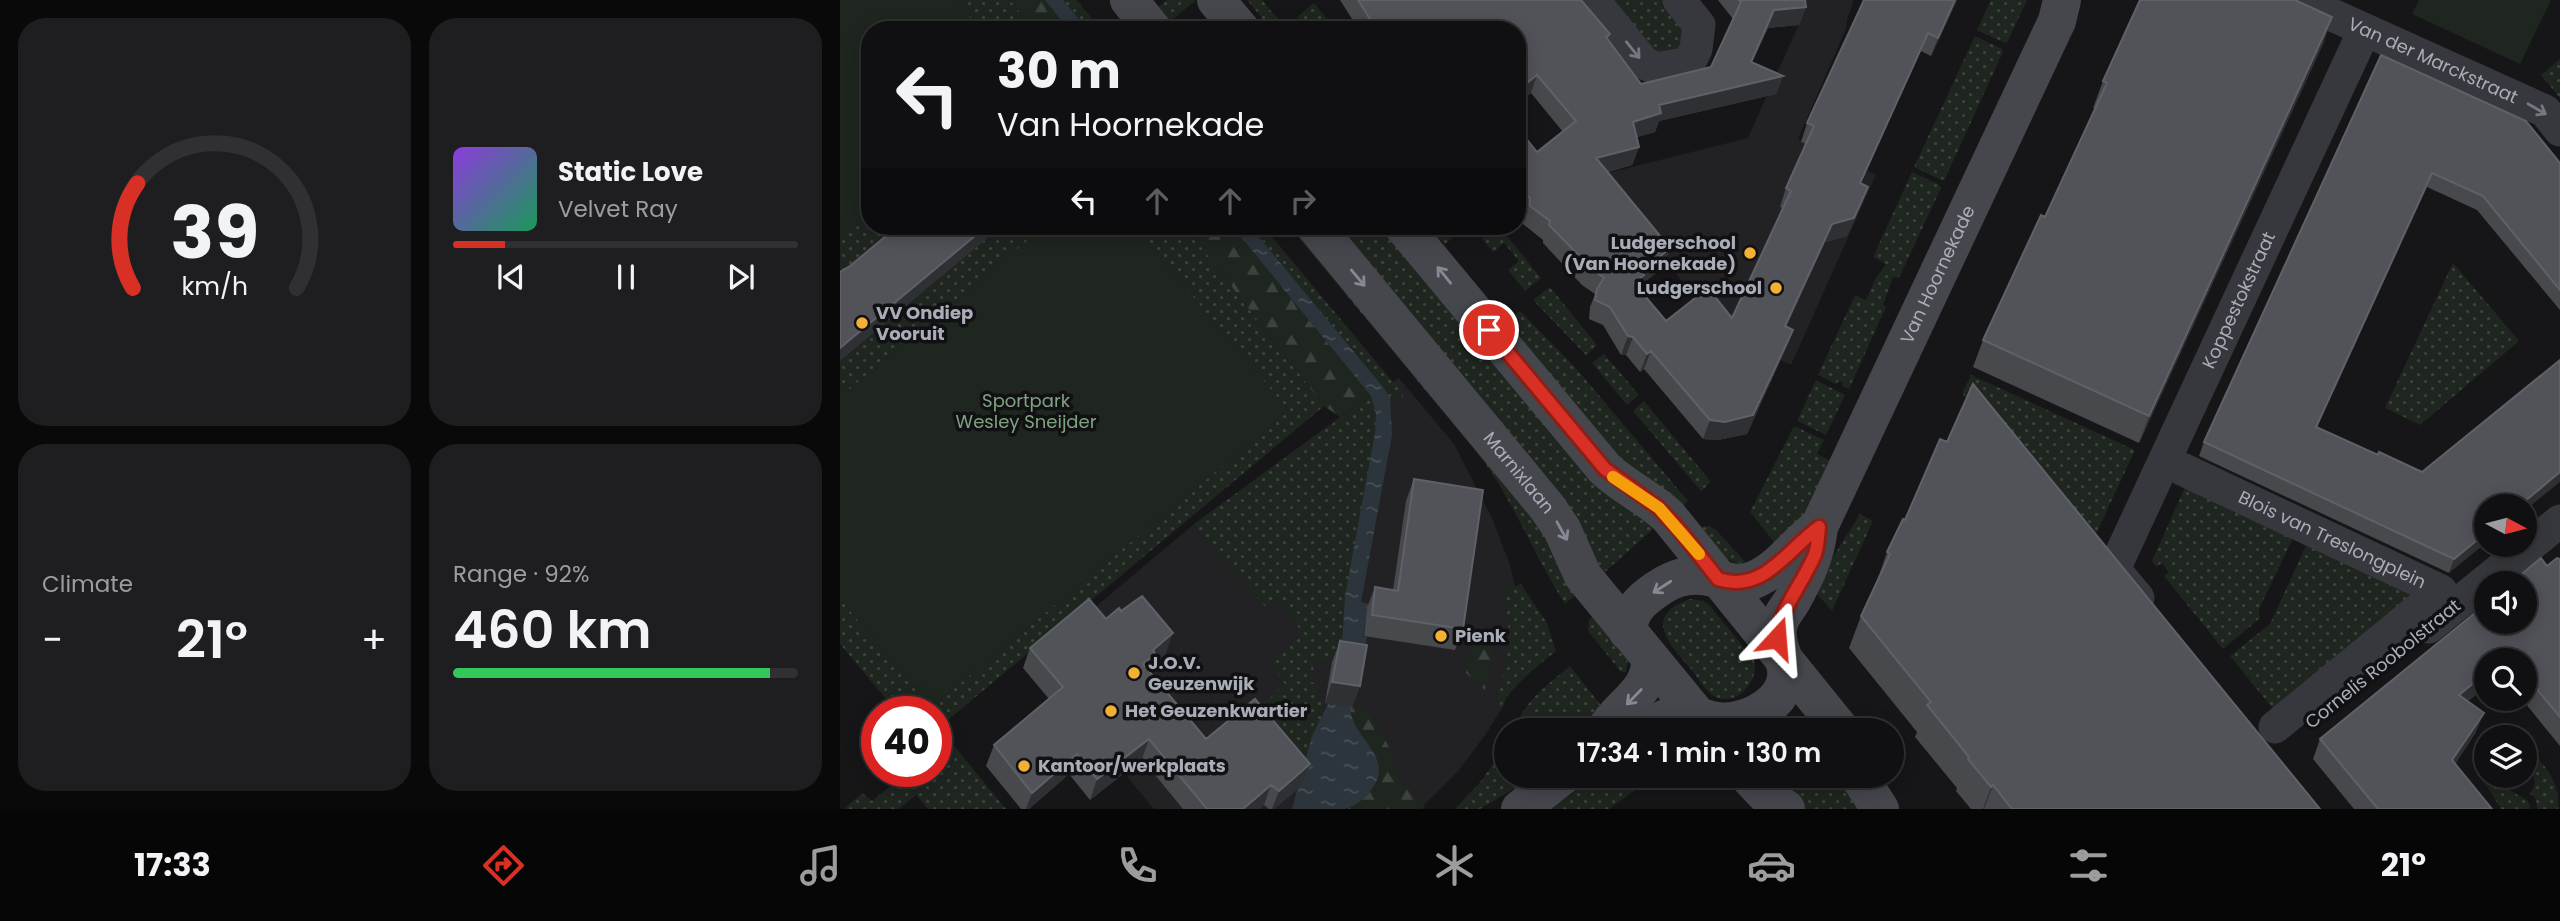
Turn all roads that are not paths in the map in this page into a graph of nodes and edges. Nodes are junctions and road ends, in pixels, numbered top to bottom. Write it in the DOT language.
graph roads {
  1 [pos="1129,0"];
  2 [pos="1216,0"];
  3 [pos="1593,0"];
  4 [pos="1679,0"];
  5 [pos="2300,0"];
  6 [pos="2064,7"];
  7 [pos="1146,21"];
  8 [pos="1234,21"];
  9 [pos="2364,31"];
  10 [pos="2560,130"];
  11 [pos="1322,235"];
  12 [pos="1410,235"];
  13 [pos="2182,469"];
  14 [pos="1819,527"];
  15 [pos="2554,540"];
  16 [pos="1718,579"];
  17 [pos="2160,624"];
  18 [pos="1639,645"];
  19 [pos="1785,659"];
  20 [pos="1613,718"];
  21 [pos="1667,718"];
  22 [pos="1686,718"];
  23 [pos="1700,718"];
  24 [pos="1741,718"];
  25 [pos="1832,718"];
  26 [pos="2264,735"];
  27 [pos="1547,788"];
  28 [pos="1762,788"];
  29 [pos="1866,788"];
  30 [pos="1520,809"];
  31 [pos="1786,809"];
  32 [pos="1880,809"];
  1 -- 7 [label="main road"];
  2 -- 8 [label="main road"];
  3 -- 4 [label="street, one-way"];
  5 -- 9 [label="street, Van der Marckstraat"];
  6 -- 14 [label="main road, Van Hoornekade"];
  9 -- 10 [label="street, Van der Marckstraat, one-way"];
  9 -- 17 [label="street, Koppestokstraat"];
  11 -- 18 [label="main road, Marnixlaan, one-way"];
  16 -- 12 [label="main road, one-way"];
  13 -- 26 [label="street, Blois van Treslongplein"];
  14 -- 16 [label="main road, Van Hoornekade"];
  14 -- 19 [label="main road, Van Hoornekade"];
  15 -- 26 [label="street, Cornelis Roobolstraat"];
  16 -- 18 [label="main road, one-way"];
  16 -- 19 [label="main road"];
  18 -- 20 [label="main road, one-way"];
  18 -- 23 [label="main road, Marnixlaan"];
  19 -- 24 [label="main road, Van Hoornekade"];
  19 -- 25 [label="main road"];
  21 -- 22 [label="main road, Van Hoornekade"];
  27 -- 30 [label="main road"];
  28 -- 31 [label="main road"];
  29 -- 32 [label="main road"];
}
